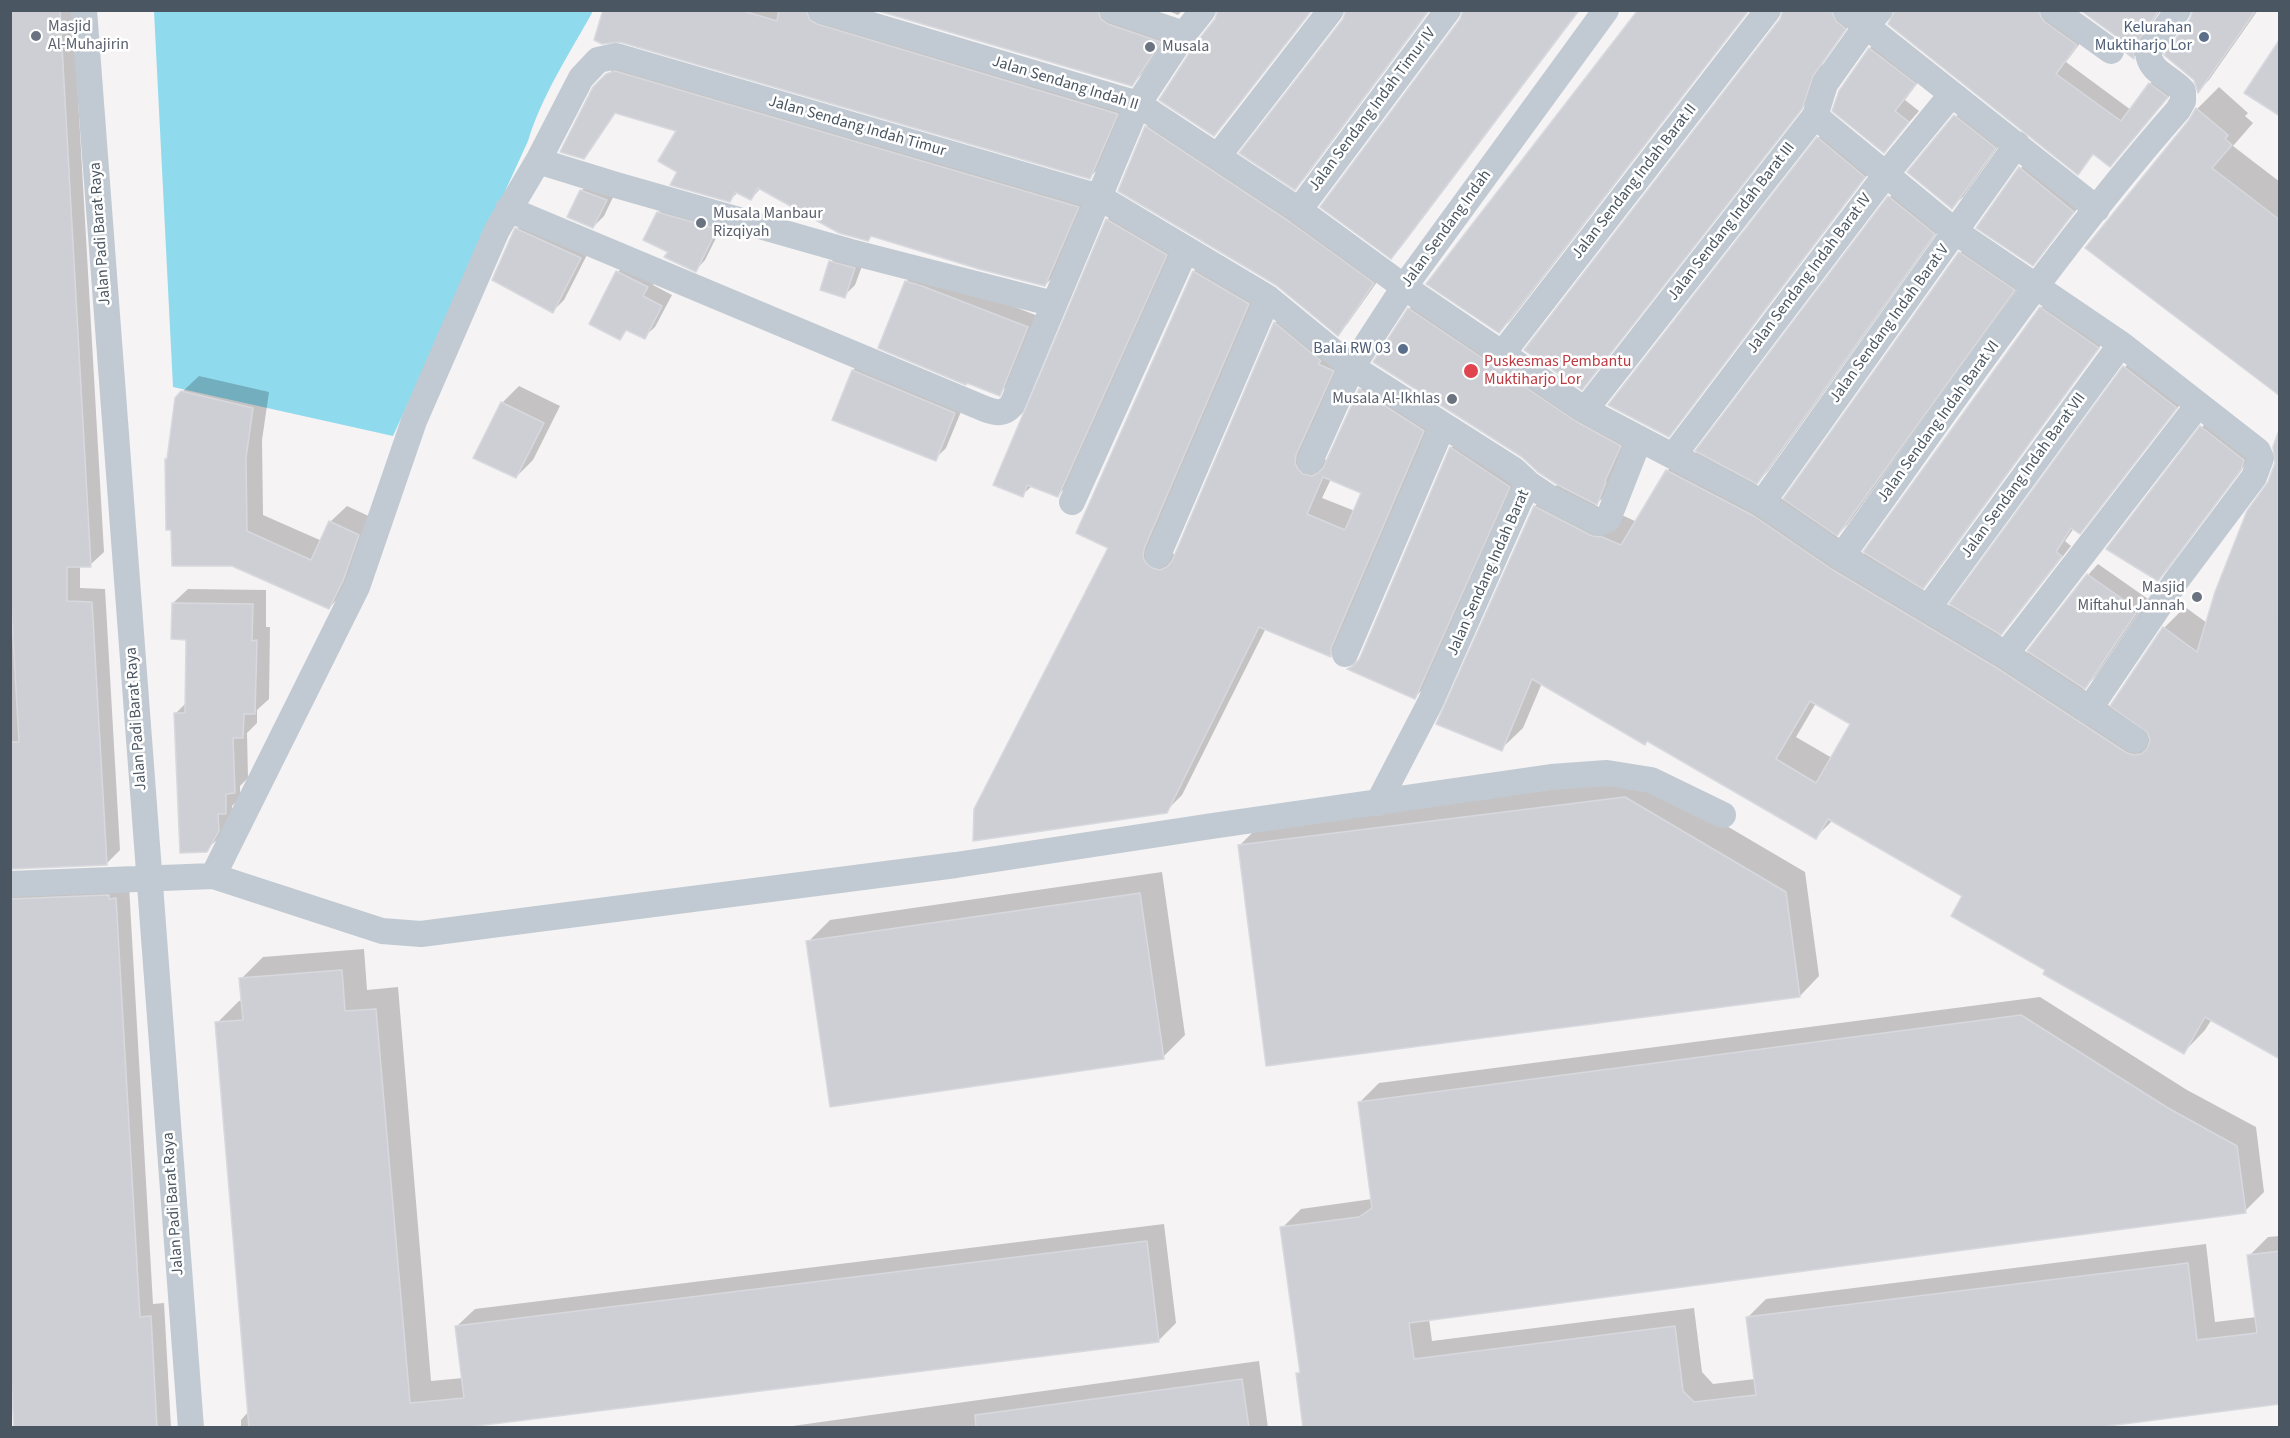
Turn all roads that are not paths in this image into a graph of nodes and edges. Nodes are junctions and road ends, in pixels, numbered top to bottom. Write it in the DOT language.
graph roads {
  1 [pos="84,10"];
  2 [pos="821,10"];
  3 [pos="1113,10"];
  4 [pos="1203,10"];
  5 [pos="1330,10"];
  6 [pos="1448,10"];
  7 [pos="1606,10"];
  8 [pos="1768,10"];
  9 [pos="1846,10"];
  10 [pos="2054,10"];
  11 [pos="2178,10"];
  12 [pos="1873,18"];
  13 [pos="1184,34"];
  14 [pos="2111,51"];
  15 [pos="1951,95"];
  16 [pos="1138,104"];
  17 [pos="1815,116"];
  18 [pos="2017,144"];
  19 [pos="1218,156"];
  20 [pos="538,161"];
  21 [pos="1887,173"];
  22 [pos="1099,197"];
  23 [pos="508,209"];
  24 [pos="2097,209"];
  25 [pos="1299,210"];
  26 [pos="1956,232"];
  27 [pos="1186,249"];
  28 [pos="1404,287"];
  29 [pos="2037,287"];
  30 [pos="1268,298"];
  31 [pos="1054,304"];
  32 [pos="2121,344"];
  33 [pos="1502,354"];
  34 [pos="1352,367"];
  35 [pos="2198,405"];
  36 [pos="1585,410"];
  37 [pos="1443,424"];
  38 [pos="1639,440"];
  39 [pos="1673,456"];
  40 [pos="1310,461"];
  41 [pos="1529,484"];
  42 [pos="1072,502"];
  43 [pos="1762,503"];
  44 [pos="1158,555"];
  45 [pos="1841,557"];
  46 [pos="1928,608"];
  47 [pos="1345,654"];
  48 [pos="2005,655"];
  49 [pos="2088,711"];
  50 [pos="2135,740"];
  51 [pos="1378,803"];
  52 [pos="1723,815"];
  53 [pos="213,876"];
  54 [pos="163,878"];
  55 [pos="10,884"];
  56 [pos="191,1428"];
  1 -- 54 [label="street, Jalan Padi Barat Raya"];
  2 -- 16 [label="street, Jalan Sendang Indah II"];
  3 -- 13 [label="street"];
  4 -- 13 [label="street"];
  5 -- 19 [label="street"];
  6 -- 25 [label="street, Jalan Sendang Indah Timur IV"];
  7 -- 28 [label="street, Jalan Sendang Indah"];
  8 -- 33 [label="street, Jalan Sendang Indah Barat II"];
  9 -- 12 [label="street"];
  10 -- 14 [label="street"];
  11 -- 24 [label="street, Jalan Sendang Indah Barat VI"];
  12 -- 15 [label="street"];
  12 -- 17 [label="street, Jalan Sendang Indah Barat III"];
  13 -- 16 [label="street"];
  15 -- 18 [label="street"];
  15 -- 21 [label="street, Jalan Sendang Indah Barat IV"];
  16 -- 19 [label="street, Jalan Sendang Indah II"];
  16 -- 22 [label="street"];
  17 -- 21 [label="street"];
  17 -- 36 [label="street, Jalan Sendang Indah Barat III"];
  18 -- 24 [label="street"];
  18 -- 26 [label="street, Jalan Sendang Indah Barat V"];
  19 -- 25 [label="street, Jalan Sendang Indah II"];
  20 -- 22 [label="street, Jalan Sendang Indah Timur"];
  20 -- 23 [label="street"];
  20 -- 31 [label="street"];
  21 -- 26 [label="street"];
  21 -- 39 [label="street, Jalan Sendang Indah Barat IV"];
  22 -- 27 [label="street, Jalan Sendang Indah Barat"];
  22 -- 31 [label="street"];
  23 -- 31 [label="street"];
  23 -- 53 [label="street"];
  24 -- 29 [label="street, Jalan Sendang Indah Barat VI"];
  25 -- 28 [label="street, Jalan Sendang Indah II"];
  26 -- 29 [label="street"];
  26 -- 43 [label="street, Jalan Sendang Indah Barat V"];
  27 -- 30 [label="street, Jalan Sendang Indah Barat"];
  27 -- 42 [label="street"];
  28 -- 33 [label="street, Jalan Sendang Indah II"];
  28 -- 34 [label="street, Jalan Sendang Indah"];
  29 -- 32 [label="street"];
  29 -- 45 [label="street, Jalan Sendang Indah Barat VI"];
  30 -- 34 [label="street, Jalan Sendang Indah Barat"];
  30 -- 44 [label="street"];
  32 -- 35 [label="street"];
  32 -- 46 [label="street, Jalan Sendang Indah Barat VII"];
  33 -- 36 [label="street, Jalan Sendang Indah II"];
  34 -- 37 [label="street, Jalan Sendang Indah Barat"];
  34 -- 40 [label="street, Jalan Sendang Indah"];
  35 -- 48 [label="street"];
  35 -- 49 [label="street"];
  36 -- 38 [label="street, Jalan Sendang Indah II"];
  37 -- 41 [label="street, Jalan Sendang Indah Barat"];
  37 -- 47 [label="street"];
  38 -- 39 [label="street, Jalan Sendang Indah II"];
  38 -- 41 [label="street"];
  39 -- 43 [label="street, Jalan Sendang Indah II"];
  41 -- 51 [label="street, Jalan Sendang Indah Barat"];
  43 -- 45 [label="street, Jalan Sendang Indah II"];
  45 -- 46 [label="street, Jalan Sendang Indah II"];
  46 -- 48 [label="street, Jalan Sendang Indah II"];
  48 -- 49 [label="street, Jalan Sendang Indah II"];
  49 -- 50 [label="street, Jalan Sendang Indah II"];
  51 -- 52 [label="street"];
  51 -- 53 [label="street"];
  53 -- 54 [label="street"];
  54 -- 55 [label="street"];
  54 -- 56 [label="street, Jalan Padi Barat Raya"];
}
